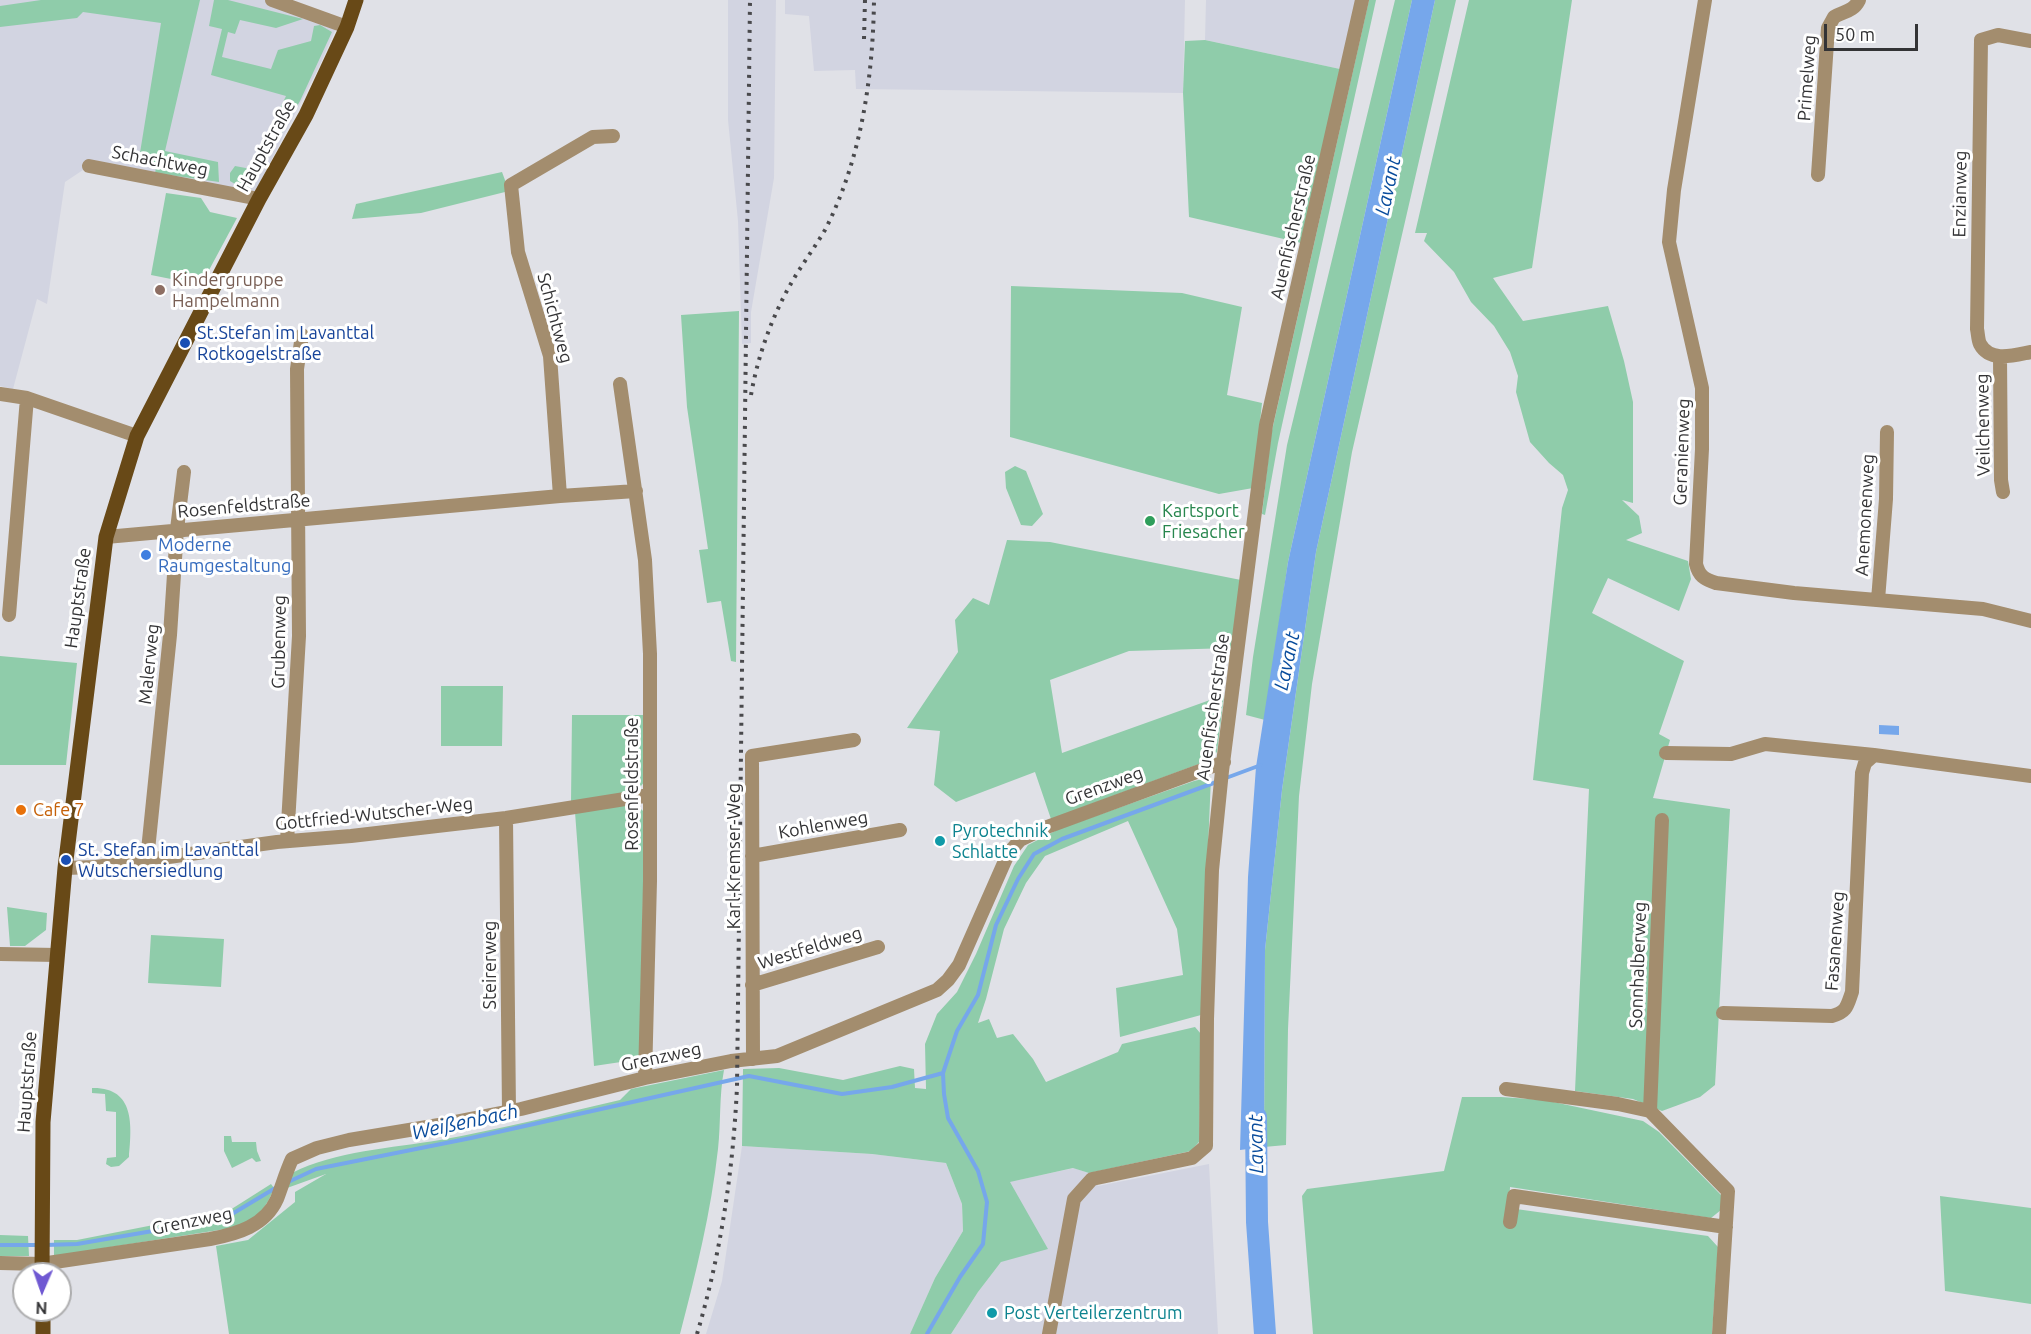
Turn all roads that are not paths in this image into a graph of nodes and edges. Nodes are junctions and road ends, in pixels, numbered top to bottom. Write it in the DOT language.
graph roads {
  1 [pos="272,0"];
  2 [pos="356,0"];
  3 [pos="1362,0"];
  4 [pos="1706,0"];
  5 [pos="1859,0"];
  6 [pos="347,27"];
  7 [pos="2031,41"];
  8 [pos="613,135"];
  9 [pos="89,166"];
  10 [pos="1818,175"];
  11 [pos="260,199"];
  12 [pos="302,335"];
  13 [pos="2031,352"];
  14 [pos="2000,357"];
  15 [pos="620,384"];
  16 [pos="0,394"];
  17 [pos="27,398"];
  18 [pos="1887,432"];
  19 [pos="137,436"];
  20 [pos="184,472"];
  21 [pos="636,491"];
  22 [pos="2003,492"];
  23 [pos="560,496"];
  24 [pos="297,520"];
  25 [pos="177,529"];
  26 [pos="106,537"];
  27 [pos="1878,600"];
  28 [pos="9,615"];
  29 [pos="2031,621"];
  30 [pos="854,740"];
  31 [pos="1666,753"];
  32 [pos="1874,755"];
  33 [pos="1223,766"];
  34 [pos="2031,776"];
  35 [pos="650,795"];
  36 [pos="506,818"];
  37 [pos="1662,820"];
  38 [pos="900,830"];
  39 [pos="287,841"];
  40 [pos="752,856"];
  41 [pos="147,860"];
  42 [pos="65,868"];
  43 [pos="878,946"];
  44 [pos="0,954"];
  45 [pos="57,955"];
  46 [pos="752,985"];
  47 [pos="1723,1013"];
  48 [pos="753,1059"];
  49 [pos="645,1078"];
  50 [pos="1506,1089"];
  51 [pos="1650,1111"];
  52 [pos="509,1112"];
  53 [pos="1510,1222"];
  54 [pos="1726,1227"];
  55 [pos="41,1262"];
  56 [pos="54,1262"];
  57 [pos="1049,1334"];
  58 [pos="1719,1334"];
  1 -- 6 [label="street"];
  2 -- 6 [label="main road, Hauptstraße"];
  3 -- 33 [label="street, Auenfischerstraße"];
  4 -- 27 [label="street, Geranienweg"];
  5 -- 10 [label="street, Primelweg"];
  6 -- 11 [label="main road, Hauptstraße"];
  7 -- 14 [label="street, Enzianweg"];
  8 -- 23 [label="street, Schichtweg"];
  9 -- 11 [label="street, Schachtweg"];
  11 -- 19 [label="main road, Hauptstraße"];
  12 -- 24 [label="street, Grubenweg"];
  13 -- 14 [label="street"];
  14 -- 22 [label="street, Veilchenweg"];
  15 -- 21 [label="street, Rosenfeldstraße"];
  16 -- 17 [label="street"];
  17 -- 19 [label="street"];
  17 -- 28 [label="street"];
  18 -- 27 [label="street, Anemonenweg"];
  19 -- 26 [label="main road, Hauptstraße"];
  20 -- 25 [label="street, Malerweg"];
  21 -- 23 [label="street, Rosenfeldstraße"];
  21 -- 35 [label="street, Rosenfeldstraße"];
  23 -- 24 [label="street, Rosenfeldstraße"];
  24 -- 25 [label="street, Rosenfeldstraße"];
  24 -- 39 [label="street, Grubenweg"];
  25 -- 26 [label="street, Rosenfeldstraße"];
  25 -- 41 [label="street, Malerweg"];
  26 -- 42 [label="main road, Hauptstraße"];
  27 -- 29 [label="street, Geranienweg"];
  30 -- 40 [label="street, Karl-Kremser-Weg"];
  31 -- 32 [label="street"];
  32 -- 34 [label="street"];
  32 -- 47 [label="street, Fasanenweg"];
  33 -- 48 [label="street, Grenzweg"];
  33 -- 57 [label="street, Auenfischerstraße"];
  35 -- 36 [label="street, Gottfried-Wutscher-Weg"];
  35 -- 49 [label="street, Rosenfeldstraße"];
  36 -- 39 [label="street, Gottfried-Wutscher-Weg"];
  36 -- 52 [label="street, Steirerweg"];
  37 -- 51 [label="street, Sonnhalberweg"];
  38 -- 40 [label="street, Kohlenweg"];
  39 -- 41 [label="street, Gottfried-Wutscher-Weg"];
  40 -- 46 [label="street, Karl-Kremser-Weg"];
  41 -- 42 [label="street, Gottfried-Wutscher-Weg"];
  42 -- 45 [label="main road, Hauptstraße"];
  43 -- 46 [label="street, Westfeldweg"];
  44 -- 45 [label="street"];
  45 -- 55 [label="main road, Hauptstraße"];
  46 -- 48 [label="street, Karl-Kremser-Weg"];
  48 -- 49 [label="street, Grenzweg"];
  49 -- 52 [label="street, Grenzweg"];
  50 -- 51 [label="street"];
  51 -- 54 [label="street"];
  52 -- 56 [label="street, Grenzweg"];
  53 -- 54 [label="street"];
  54 -- 58 [label="street"];
}
